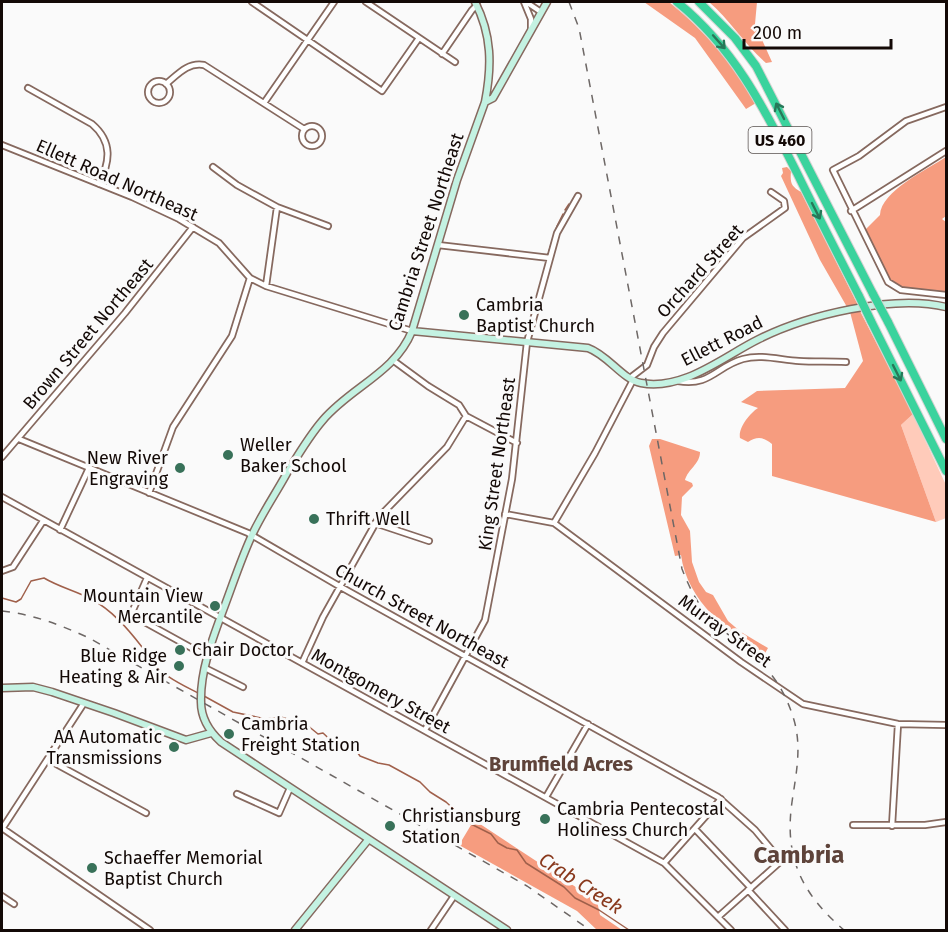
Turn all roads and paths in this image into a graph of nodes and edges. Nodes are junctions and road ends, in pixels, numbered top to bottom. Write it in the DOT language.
graph roads {
  1 [pos="252,2"];
  2 [pos="334,2"];
  3 [pos="366,2"];
  4 [pos="525,2"];
  5 [pos="547,2"];
  6 [pos="677,2"];
  7 [pos="699,2"];
  8 [pos="476,4"];
  9 [pos="541,12"];
  10 [pos="531,30"];
  11 [pos="419,38"];
  12 [pos="308,39"];
  13 [pos="442,54"];
  14 [pos="455,62"];
  15 [pos="166,84"];
  16 [pos="28,88"];
  17 [pos="485,102"];
  18 [pos="264,103"];
  19 [pos="946,107"];
  20 [pos="304,129"];
  21 [pos="2,145"];
  22 [pos="946,151"];
  23 [pos="213,167"];
  24 [pos="99,184"];
  25 [pos="771,192"];
  26 [pos="578,196"];
  27 [pos="277,207"];
  28 [pos="852,211"];
  29 [pos="328,226"];
  30 [pos="193,227"];
  31 [pos="438,245"];
  32 [pos="550,258"];
  33 [pos="250,278"];
  34 [pos="266,286"];
  35 [pos="946,296"];
  36 [pos="946,307"];
  37 [pos="412,331"];
  38 [pos="527,342"];
  39 [pos="394,361"];
  40 [pos="846,362"];
  41 [pos="632,379"];
  42 [pos="678,381"];
  43 [pos="466,416"];
  44 [pos="18,439"];
  45 [pos="946,439"];
  46 [pos="517,443"];
  47 [pos="2,457"];
  48 [pos="89,468"];
  49 [pos="946,471"];
  50 [pos="148,493"];
  51 [pos="2,497"];
  52 [pos="506,514"];
  53 [pos="43,521"];
  54 [pos="375,523"];
  55 [pos="554,523"];
  56 [pos="60,530"];
  57 [pos="252,536"];
  58 [pos="429,541"];
  59 [pos="4,571"];
  60 [pos="147,578"];
  61 [pos="339,586"];
  62 [pos="220,618"];
  63 [pos="465,656"];
  64 [pos="208,657"];
  65 [pos="302,663"];
  66 [pos="205,668"];
  67 [pos="243,687"];
  68 [pos="2,688"];
  69 [pos="84,703"];
  70 [pos="588,724"];
  71 [pos="898,724"];
  72 [pos="946,725"];
  73 [pos="425,729"];
  74 [pos="211,733"];
  75 [pos="49,760"];
  76 [pos="290,788"];
  77 [pos="237,794"];
  78 [pos="546,797"];
  79 [pos="721,799"];
  80 [pos="146,813"];
  81 [pos="946,822"];
  82 [pos="853,825"];
  83 [pos="892,826"];
  84 [pos="2,829"];
  85 [pos="695,829"];
  86 [pos="368,840"];
  87 [pos="664,863"];
  88 [pos="750,889"];
  89 [pos="2,896"];
  90 [pos="454,896"];
  91 [pos="14,904"];
  92 [pos="718,917"];
  93 [pos="150,930"];
  94 [pos="295,930"];
  95 [pos="430,930"];
  96 [pos="507,930"];
  97 [pos="731,930"];
  98 [pos="785,930"];
  1 -- 12 [label="street"];
  2 -- 12 [label="street"];
  3 -- 11 [label="street"];
  4 -- 9 [label="street"];
  4 -- 10 [label="street"];
  5 -- 9 [label="main road"];
  6 -- 49 [label="highway, US 460, one-way, bridge"];
  45 -- 7 [label="highway, US 460, one-way, bridge"];
  8 -- 13 [label="street"];
  8 -- 17 [label="main road, Cambria Street Northeast"];
  9 -- 10 [label="main road"];
  10 -- 17 [label="main road"];
  11 -- 12 [label="street"];
  11 -- 13 [label="street"];
  12 -- 18 [label="street"];
  13 -- 14 [label="street"];
  15 -- 15 [label="street"];
  15 -- 18 [label="street"];
  16 -- 24 [label="street"];
  17 -- 31 [label="main road, Cambria Street Northeast"];
  18 -- 20 [label="street"];
  19 -- 28 [label="street"];
  20 -- 20 [label="street"];
  21 -- 24 [label="street, Ellett Road Northeast"];
  22 -- 28 [label="street"];
  23 -- 27 [label="street"];
  24 -- 30 [label="street, Ellett Road Northeast"];
  25 -- 41 [label="street, Orchard Street"];
  26 -- 32 [label="street, King Street Northeast"];
  27 -- 29 [label="street"];
  27 -- 34 [label="street"];
  28 -- 35 [label="street"];
  30 -- 33 [label="street, Ellett Road Northeast"];
  30 -- 44 [label="street, Brown Street Northeast"];
  31 -- 32 [label="street"];
  31 -- 37 [label="main road, Cambria Street Northeast"];
  32 -- 38 [label="street, King Street Northeast"];
  33 -- 34 [label="street, Ellett Road Northeast"];
  33 -- 50 [label="street"];
  34 -- 37 [label="street, Ellett Road Northeast"];
  36 -- 42 [label="main road, Ellett Road"];
  37 -- 38 [label="main road"];
  37 -- 39 [label="main road, Cambria Street Northeast"];
  38 -- 41 [label="main road"];
  38 -- 46 [label="street, King Street Northeast"];
  39 -- 43 [label="street"];
  39 -- 57 [label="main road, Cambria Street Northeast"];
  40 -- 42 [label="street"];
  41 -- 42 [label="main road, Ellett Road"];
  41 -- 55 [label="street, Orchard Street"];
  43 -- 46 [label="street"];
  43 -- 54 [label="street"];
  44 -- 47 [label="street, Brown Street Northeast"];
  44 -- 48 [label="street, Church Street Northeast"];
  46 -- 52 [label="street, King Street Northeast"];
  48 -- 50 [label="street, Church Street Northeast"];
  48 -- 56 [label="street"];
  50 -- 57 [label="street, Church Street Northeast"];
  51 -- 53 [label="street, Montgomery Street"];
  52 -- 55 [label="street, Murray Street"];
  52 -- 63 [label="street, King Street Northeast"];
  53 -- 56 [label="street, Montgomery Street"];
  53 -- 59 [label="street"];
  54 -- 58 [label="street"];
  54 -- 61 [label="street"];
  55 -- 71 [label="street, Murray Street"];
  56 -- 60 [label="street, Montgomery Street"];
  57 -- 61 [label="street, Church Street Northeast"];
  57 -- 62 [label="main road, Cambria Street Northeast"];
  60 -- 62 [label="street, Montgomery Street"];
  60 -- 64 [label="street"];
  61 -- 63 [label="street, Church Street Northeast"];
  61 -- 65 [label="street"];
  62 -- 64 [label="main road, Cambria Street Northeast"];
  62 -- 65 [label="street, Montgomery Street"];
  63 -- 70 [label="street, Church Street Northeast"];
  63 -- 73 [label="street, King Street Northeast"];
  64 -- 66 [label="main road, Cambria Street Northeast"];
  65 -- 73 [label="street, Montgomery Street"];
  66 -- 67 [label="street"];
  66 -- 74 [label="main road, Cambria Street Northeast"];
  68 -- 69 [label="main road"];
  69 -- 74 [label="main road"];
  69 -- 75 [label="street"];
  70 -- 78 [label="street"];
  70 -- 79 [label="street, Church Street Northeast"];
  71 -- 72 [label="street, Murray Street"];
  71 -- 83 [label="street"];
  73 -- 78 [label="street, Montgomery Street"];
  74 -- 76 [label="main road"];
  75 -- 80 [label="street"];
  75 -- 84 [label="street"];
  76 -- 77 [label="street"];
  76 -- 86 [label="main road"];
  78 -- 87 [label="street, Montgomery Street"];
  79 -- 85 [label="street"];
  79 -- 88 [label="street, Church Street Northeast"];
  81 -- 83 [label="street"];
  82 -- 83 [label="street"];
  84 -- 93 [label="street"];
  85 -- 87 [label="street"];
  85 -- 88 [label="street"];
  86 -- 90 [label="main road"];
  86 -- 94 [label="main road"];
  87 -- 92 [label="street, Montgomery Street"];
  88 -- 92 [label="street"];
  88 -- 98 [label="street"];
  89 -- 91 [label="street"];
  90 -- 95 [label="street"];
  90 -- 96 [label="main road"];
  92 -- 97 [label="street, Montgomery Street"];
}
